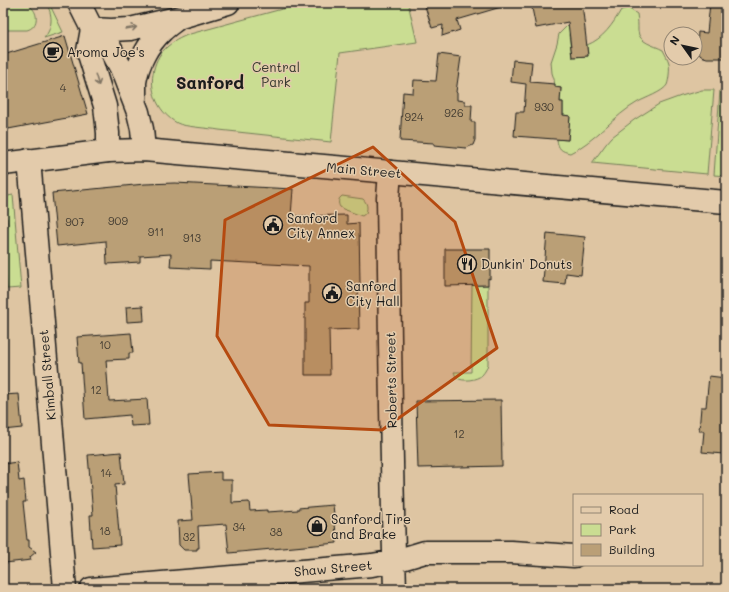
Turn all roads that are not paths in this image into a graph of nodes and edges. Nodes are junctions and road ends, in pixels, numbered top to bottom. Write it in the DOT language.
graph roads {
  1 [pos="79,3"];
  2 [pos="228,3"];
  3 [pos="181,17"];
  4 [pos="92,29"];
  5 [pos="134,101"];
  6 [pos="144,150"];
  7 [pos="108,151"];
  8 [pos="29,160"];
  9 [pos="3,164"];
  10 [pos="390,172"];
  11 [pos="726,202"];
  12 [pos="573,556"];
  13 [pos="395,561"];
  14 [pos="65,589"];
  15 [pos="91,589"];
  16 [pos="395,589"];
  1 -- 4 [label="main road"];
  2 -- 3 [label="main road"];
  4 -- 3 [label="main road, one-way"];
  3 -- 5 [label="main road"];
  4 -- 5 [label="main road"];
  4 -- 7 [label="main road, one-way"];
  5 -- 6 [label="main road"];
  6 -- 7 [label="main road, Main Street"];
  6 -- 10 [label="main road, Main Street"];
  7 -- 8 [label="main road, Main Street"];
  8 -- 9 [label="main road, Main Street"];
  8 -- 14 [label="main road, Kimball Street"];
  10 -- 11 [label="main road, Main Street"];
  10 -- 13 [label="main road, Roberts Street"];
  12 -- 13 [label="main road, Shaw Street"];
  13 -- 15 [label="main road, Shaw Street"];
  13 -- 16 [label="main road, Roberts Street"];
}
